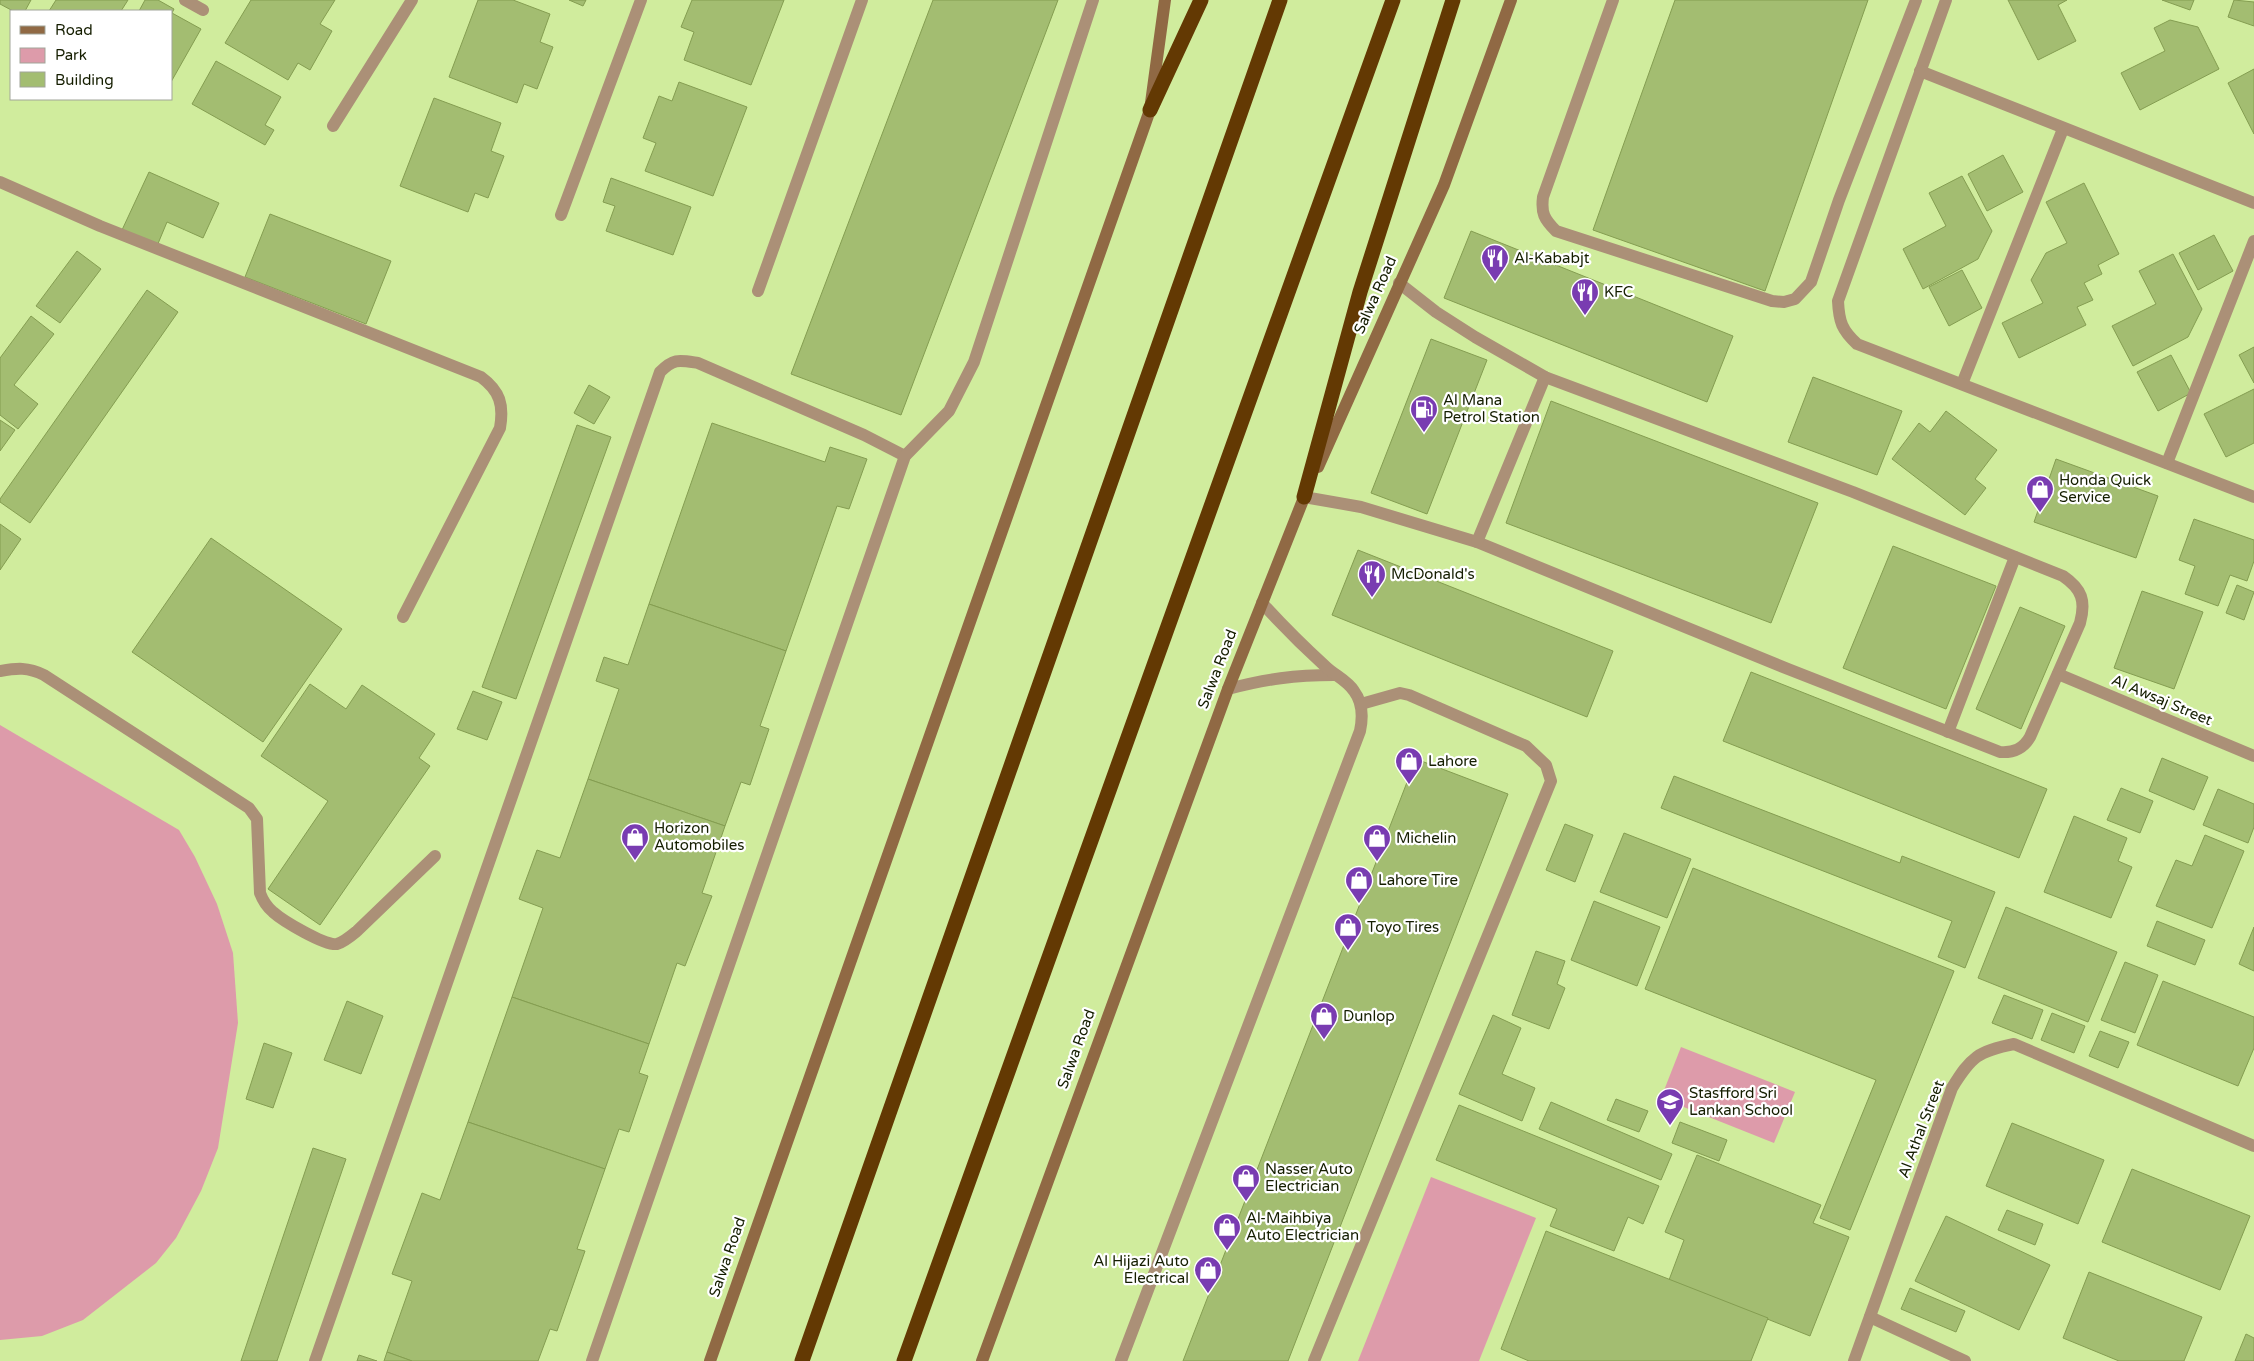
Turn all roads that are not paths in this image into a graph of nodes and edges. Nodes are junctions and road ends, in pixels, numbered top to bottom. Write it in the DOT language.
graph roads {
  1 [pos="185,0"];
  2 [pos="412,0"];
  3 [pos="641,0"];
  4 [pos="862,0"];
  5 [pos="1093,0"];
  6 [pos="1165,0"];
  7 [pos="1201,0"];
  8 [pos="1280,0"];
  9 [pos="1393,0"];
  10 [pos="1453,0"];
  11 [pos="1511,0"];
  12 [pos="1613,0"];
  13 [pos="1916,0"];
  14 [pos="1946,0"];
  15 [pos="203,10"];
  16 [pos="1920,71"];
  17 [pos="1150,110"];
  18 [pos="333,126"];
  19 [pos="2063,129"];
  20 [pos="0,182"];
  21 [pos="2254,203"];
  22 [pos="561,215"];
  23 [pos="2254,241"];
  24 [pos="1399,282"];
  25 [pos="758,291"];
  26 [pos="1546,378"];
  27 [pos="1962,384"];
  28 [pos="905,456"];
  29 [pos="2167,463"];
  30 [pos="1304,497"];
  31 [pos="2254,497"];
  32 [pos="1477,542"];
  33 [pos="2015,556"];
  34 [pos="1262,603"];
  35 [pos="403,617"];
  36 [pos="0,671"];
  37 [pos="2058,674"];
  38 [pos="1334,675"];
  39 [pos="1228,689"];
  40 [pos="1361,704"];
  41 [pos="1948,732"];
  42 [pos="2254,756"];
  43 [pos="435,856"];
  44 [pos="2254,1146"];
  45 [pos="1870,1317"];
  46 [pos="315,1361"];
  47 [pos="592,1361"];
  48 [pos="710,1361"];
  49 [pos="802,1361"];
  50 [pos="904,1361"];
  51 [pos="982,1361"];
  52 [pos="1121,1361"];
  53 [pos="1314,1361"];
  54 [pos="1854,1361"];
  55 [pos="1964,1361"];
  1 -- 15 [label="street"];
  2 -- 18 [label="street"];
  3 -- 22 [label="street"];
  4 -- 25 [label="street"];
  5 -- 28 [label="street"];
  6 -- 17 [label="main road, Salwa Road"];
  7 -- 17 [label="highway"];
  8 -- 49 [label="highway"];
  9 -- 50 [label="highway"];
  10 -- 30 [label="highway"];
  11 -- 24 [label="main road, Salwa Road"];
  12 -- 13 [label="street"];
  14 -- 16 [label="street"];
  16 -- 19 [label="street"];
  16 -- 27 [label="street"];
  17 -- 48 [label="main road, Salwa Road"];
  19 -- 21 [label="street"];
  19 -- 27 [label="street"];
  20 -- 35 [label="street"];
  23 -- 29 [label="street"];
  24 -- 26 [label="street"];
  24 -- 30 [label="main road, Salwa Road"];
  26 -- 32 [label="street"];
  26 -- 33 [label="street"];
  27 -- 29 [label="street"];
  28 -- 46 [label="street"];
  28 -- 47 [label="street"];
  29 -- 31 [label="street"];
  30 -- 32 [label="street"];
  30 -- 34 [label="main road, Salwa Road"];
  32 -- 41 [label="street"];
  33 -- 37 [label="street"];
  33 -- 41 [label="street"];
  34 -- 38 [label="street"];
  34 -- 39 [label="main road, Salwa Road"];
  36 -- 43 [label="street"];
  37 -- 41 [label="street"];
  37 -- 42 [label="street, Al Awsaj Street"];
  38 -- 39 [label="street"];
  38 -- 40 [label="street"];
  39 -- 51 [label="main road, Salwa Road"];
  40 -- 52 [label="street"];
  40 -- 53 [label="street"];
  44 -- 45 [label="street, Al Athal Street"];
  45 -- 54 [label="street, Al Athal Street"];
  45 -- 55 [label="street"];
}
